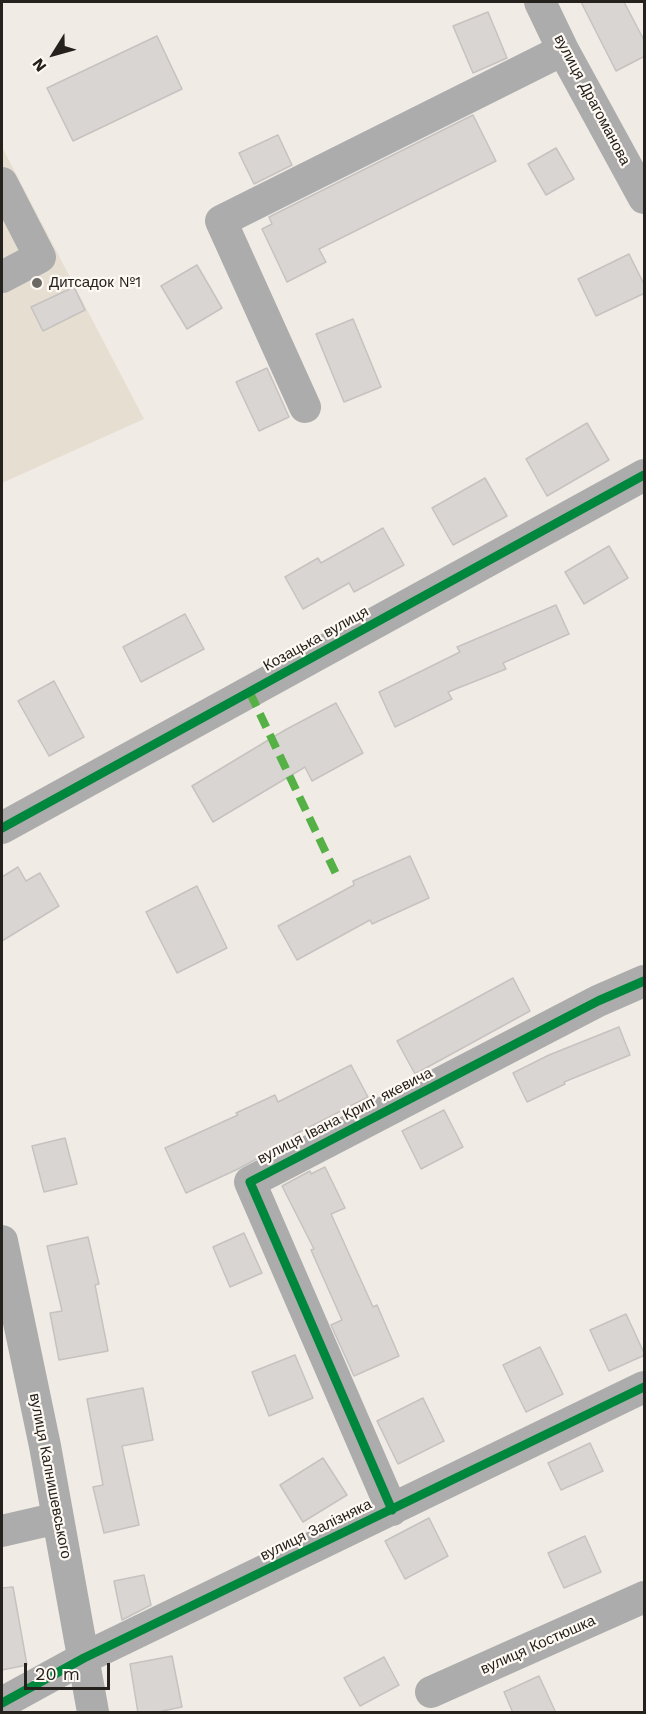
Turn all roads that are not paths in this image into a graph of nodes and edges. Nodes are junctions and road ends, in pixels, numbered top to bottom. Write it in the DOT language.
graph roads {
  1 [pos="540,2"];
  2 [pos="563,50"];
  3 [pos="2,183"];
  4 [pos="645,198"];
  5 [pos="2,277"];
  6 [pos="305,407"];
  7 [pos="645,474"];
  8 [pos="2,828"];
  9 [pos="645,981"];
  10 [pos="2,1243"];
  11 [pos="645,1387"];
  12 [pos="393,1510"];
  13 [pos="58,1518"];
  14 [pos="2,1531"];
  15 [pos="645,1597"];
  16 [pos="84,1658"];
  17 [pos="431,1692"];
  18 [pos="2,1703"];
  19 [pos="93,1713"];
  1 -- 2 [label="street, вулиця Драгоманова"];
  2 -- 4 [label="street, вулиця Драгоманова"];
  2 -- 6 [label="street"];
  3 -- 5 [label="street"];
  7 -- 8 [label="street, Козацька вулиця"];
  9 -- 12 [label="street, вулиця Івана Крипʼякевича"];
  10 -- 13 [label="street, вулиця Калнишевського"];
  11 -- 12 [label="street, вулиця Залізняка"];
  12 -- 16 [label="street, вулиця Залізняка"];
  13 -- 14 [label="street"];
  13 -- 16 [label="street, вулиця Калнишевського"];
  15 -- 17 [label="street, вулиця Костюшка"];
  16 -- 18 [label="street, вулиця Залізняка"];
  16 -- 19 [label="street, вулиця Калнишевського"];
}
